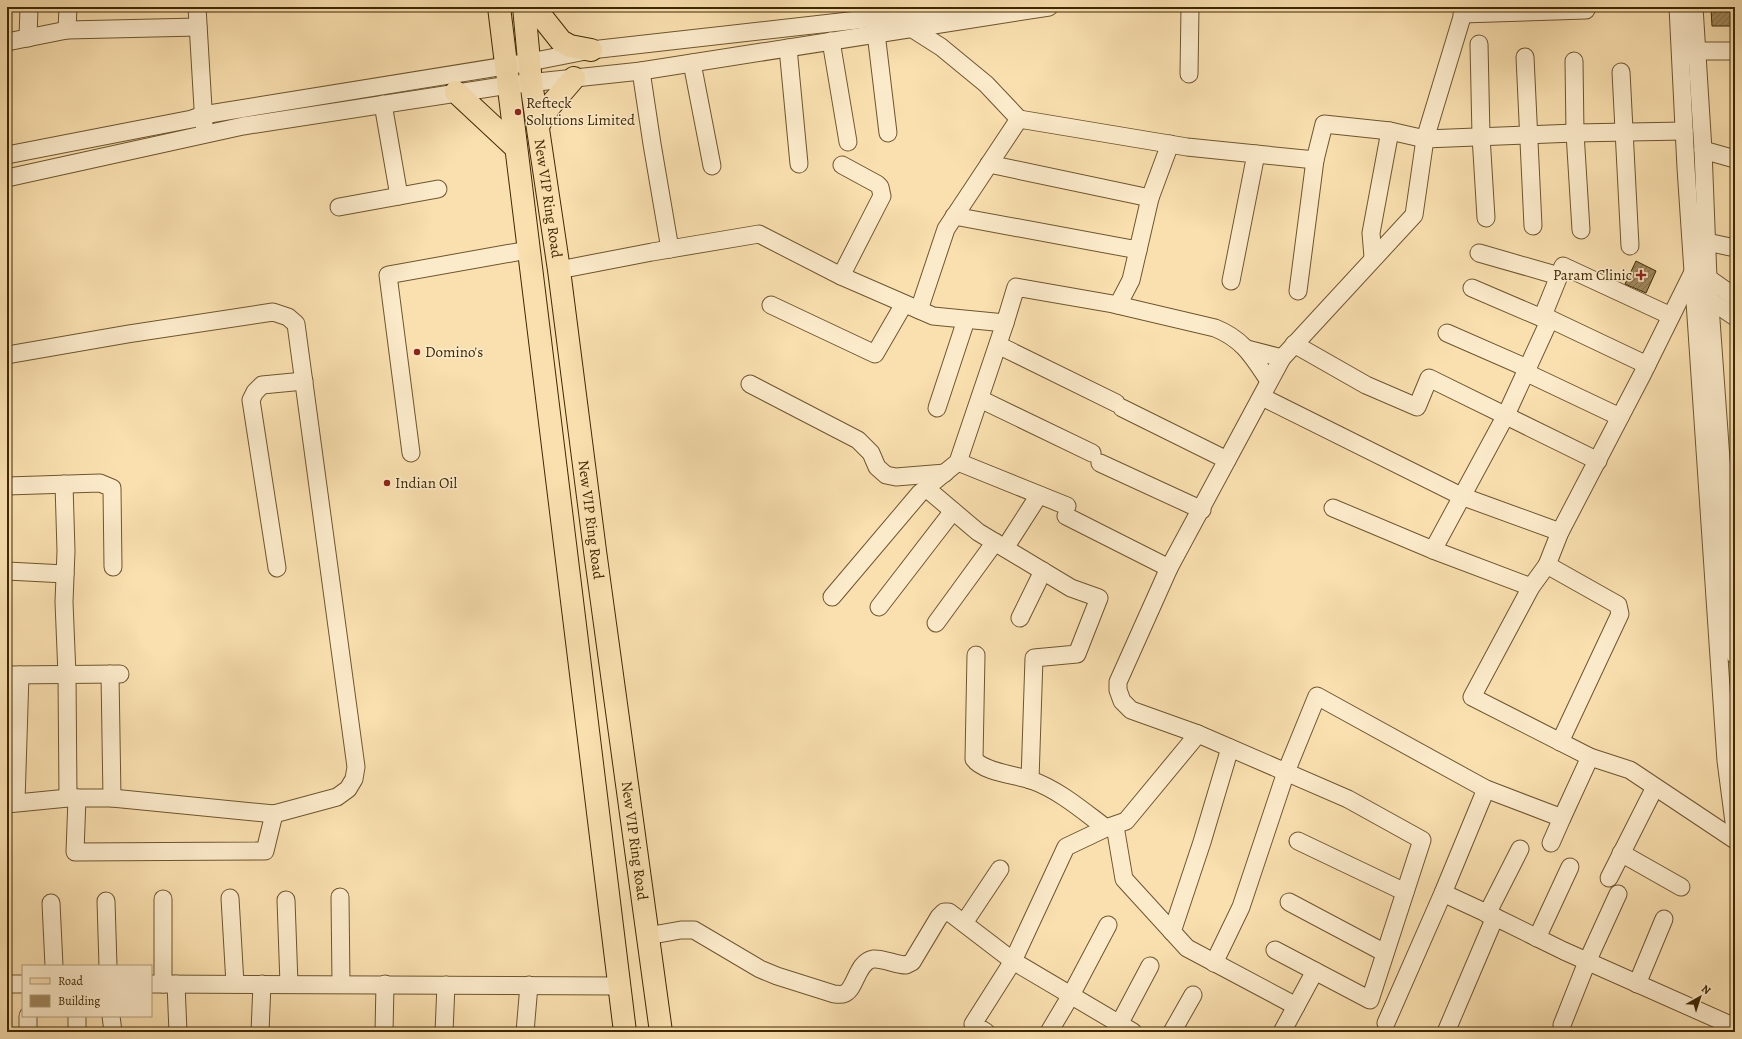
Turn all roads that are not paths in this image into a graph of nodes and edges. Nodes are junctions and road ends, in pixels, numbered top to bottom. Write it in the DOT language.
graph roads {
  1 [pos="29,7"];
  2 [pos="68,7"];
  3 [pos="197,7"];
  4 [pos="499,7"];
  5 [pos="524,7"];
  6 [pos="534,7"];
  7 [pos="958,7"];
  8 [pos="1050,7"];
  9 [pos="1190,7"];
  10 [pos="1678,7"];
  11 [pos="1694,7"];
  12 [pos="1586,10"];
  13 [pos="1464,11"];
  14 [pos="893,16"];
  15 [pos="198,27"];
  16 [pos="911,28"];
  17 [pos="67,30"];
  18 [pos="876,34"];
  19 [pos="28,38"];
  20 [pos="831,41"];
  21 [pos="7,42"];
  22 [pos="1479,44"];
  23 [pos="788,48"];
  24 [pos="591,50"];
  25 [pos="1680,50"];
  26 [pos="1697,51"];
  27 [pos="1735,51"];
  28 [pos="1525,57"];
  29 [pos="1574,61"];
  30 [pos="692,63"];
  31 [pos="641,71"];
  32 [pos="531,72"];
  33 [pos="1621,72"];
  34 [pos="508,74"];
  35 [pos="1189,74"];
  36 [pos="574,78"];
  37 [pos="456,92"];
  38 [pos="383,104"];
  39 [pos="203,115"];
  40 [pos="1019,119"];
  41 [pos="538,126"];
  42 [pos="1390,131"];
  43 [pos="1684,131"];
  44 [pos="1623,132"];
  45 [pos="888,133"];
  46 [pos="1575,133"];
  47 [pos="204,135"];
  48 [pos="1529,135"];
  49 [pos="1481,136"];
  50 [pos="1425,139"];
  51 [pos="848,142"];
  52 [pos="1170,144"];
  53 [pos="515,147"];
  54 [pos="1703,150"];
  55 [pos="1256,154"];
  56 [pos="7,155"];
  57 [pos="1735,159"];
  58 [pos="1315,160"];
  59 [pos="799,164"];
  60 [pos="989,164"];
  61 [pos="842,165"];
  62 [pos="712,166"];
  63 [pos="7,178"];
  64 [pos="438,189"];
  65 [pos="399,196"];
  66 [pos="1150,198"];
  67 [pos="340,207"];
  68 [pos="954,216"];
  69 [pos="1486,218"];
  70 [pos="1533,226"];
  71 [pos="1581,230"];
  72 [pos="1706,242"];
  73 [pos="1630,246"];
  74 [pos="1735,248"];
  75 [pos="670,249"];
  76 [pos="528,250"];
  77 [pos="1138,250"];
  78 [pos="1479,253"];
  79 [pos="1373,257"];
  80 [pos="559,270"];
  81 [pos="1701,275"];
  82 [pos="841,276"];
  83 [pos="1559,276"];
  84 [pos="1131,280"];
  85 [pos="1231,281"];
  86 [pos="1472,288"];
  87 [pos="1298,291"];
  88 [pos="1695,291"];
  89 [pos="1735,297"];
  90 [pos="1710,299"];
  91 [pos="771,305"];
  92 [pos="1118,305"];
  93 [pos="911,307"];
  94 [pos="1138,311"];
  95 [pos="1671,316"];
  96 [pos="1735,317"];
  97 [pos="1546,318"];
  98 [pos="966,320"];
  99 [pos="1005,323"];
  100 [pos="1447,333"];
  101 [pos="998,344"];
  102 [pos="1294,344"];
  103 [pos="569,347"];
  104 [pos="1247,349"];
  105 [pos="541,352"];
  106 [pos="7,355"];
  107 [pos="1282,358"];
  108 [pos="1647,365"];
  109 [pos="1526,370"];
  110 [pos="304,380"];
  111 [pos="1269,380"];
  112 [pos="750,384"];
  113 [pos="1262,397"];
  114 [pos="980,399"];
  115 [pos="937,408"];
  116 [pos="1506,415"];
  117 [pos="1620,417"];
  118 [pos="411,454"];
  119 [pos="1227,460"];
  120 [pos="1598,461"];
  121 [pos="952,468"];
  122 [pos="64,484"];
  123 [pos="7,486"];
  124 [pos="926,488"];
  125 [pos="1039,495"];
  126 [pos="1461,496"];
  127 [pos="1333,508"];
  128 [pos="1202,510"];
  129 [pos="953,511"];
  130 [pos="1560,532"];
  131 [pos="1000,545"];
  132 [pos="1433,550"];
  133 [pos="595,551"];
  134 [pos="566,555"];
  135 [pos="1547,565"];
  136 [pos="114,567"];
  137 [pos="277,568"];
  138 [pos="1169,568"];
  139 [pos="7,571"];
  140 [pos="1043,571"];
  141 [pos="65,574"];
  142 [pos="1531,586"];
  143 [pos="832,598"];
  144 [pos="879,607"];
  145 [pos="1020,618"];
  146 [pos="936,623"];
  147 [pos="976,654"];
  148 [pos="1735,655"];
  149 [pos="13,675"];
  150 [pos="67,675"];
  151 [pos="1198,734"];
  152 [pos="1560,742"];
  153 [pos="1230,748"];
  154 [pos="1590,757"];
  155 [pos="1286,772"];
  156 [pos="1030,780"];
  157 [pos="1655,787"];
  158 [pos="1486,789"];
  159 [pos="72,798"];
  160 [pos="112,798"];
  161 [pos="11,803"];
  162 [pos="274,814"];
  163 [pos="1562,818"];
  164 [pos="1110,827"];
  165 [pos="1735,830"];
  166 [pos="1735,840"];
  167 [pos="1298,841"];
  168 [pos="1551,843"];
  169 [pos="1520,849"];
  170 [pos="1621,853"];
  171 [pos="1570,868"];
  172 [pos="1000,869"];
  173 [pos="1609,878"];
  174 [pos="1681,887"];
  175 [pos="1404,892"];
  176 [pos="1443,893"];
  177 [pos="1618,894"];
  178 [pos="340,897"];
  179 [pos="230,898"];
  180 [pos="163,899"];
  181 [pos="286,900"];
  182 [pos="106,901"];
  183 [pos="1289,902"];
  184 [pos="51,903"];
  185 [pos="1491,915"];
  186 [pos="1664,919"];
  187 [pos="964,923"];
  188 [pos="1108,925"];
  189 [pos="1172,932"];
  190 [pos="647,936"];
  191 [pos="1537,938"];
  192 [pos="1275,950"];
  193 [pos="1385,953"];
  194 [pos="1013,961"];
  195 [pos="1587,962"];
  196 [pos="1214,963"];
  197 [pos="54,965"];
  198 [pos="108,965"];
  199 [pos="1150,966"];
  200 [pos="1315,971"];
  201 [pos="7,984"];
  202 [pos="22,984"];
  203 [pos="163,984"];
  204 [pos="235,984"];
  205 [pos="262,984"];
  206 [pos="289,984"];
  207 [pos="341,984"];
  208 [pos="385,984"];
  209 [pos="1637,984"];
  210 [pos="446,985"];
  211 [pos="529,985"];
  212 [pos="619,986"];
  213 [pos="1071,995"];
  214 [pos="1193,995"];
  215 [pos="1296,1006"];
  216 [pos="28,1017"];
  217 [pos="77,1017"];
  218 [pos="112,1017"];
  219 [pos="1386,1024"];
  220 [pos="1562,1025"];
  221 [pos="1735,1028"];
  222 [pos="976,1029"];
  223 [pos="1122,1029"];
  224 [pos="28,1032"];
  225 [pos="77,1032"];
  226 [pos="113,1032"];
  227 [pos="178,1032"];
  228 [pos="260,1032"];
  229 [pos="384,1032"];
  230 [pos="444,1032"];
  231 [pos="525,1032"];
  232 [pos="625,1032"];
  233 [pos="661,1032"];
  234 [pos="1049,1032"];
  235 [pos="1172,1032"];
  236 [pos="1282,1032"];
  237 [pos="1446,1032"];
  1 -- 19 [label="street"];
  2 -- 17 [label="street"];
  3 -- 15 [label="street"];
  4 -- 34 [label="main road, New VIP Ring Road"];
  5 -- 32 [label="main road, New VIP Ring Road"];
  6 -- 24 [label="main road"];
  7 -- 14 [label="street"];
  8 -- 16 [label="street"];
  9 -- 35 [label="street"];
  10 -- 25 [label="street"];
  11 -- 26 [label="street"];
  12 -- 13 [label="street"];
  13 -- 50 [label="street"];
  14 -- 16 [label="street"];
  14 -- 24 [label="street"];
  15 -- 17 [label="street"];
  15 -- 39 [label="street"];
  16 -- 18 [label="street"];
  16 -- 40 [label="street"];
  17 -- 19 [label="street"];
  18 -- 20 [label="street"];
  18 -- 45 [label="street"];
  19 -- 21 [label="street"];
  20 -- 23 [label="street"];
  20 -- 51 [label="street"];
  22 -- 49 [label="street"];
  23 -- 30 [label="street"];
  23 -- 59 [label="street"];
  24 -- 32 [label="street"];
  25 -- 26 [label="street"];
  25 -- 43 [label="street"];
  26 -- 27 [label="street"];
  26 -- 54 [label="street"];
  28 -- 48 [label="street"];
  29 -- 46 [label="street"];
  30 -- 31 [label="street"];
  30 -- 62 [label="street"];
  31 -- 36 [label="street"];
  31 -- 75 [label="street"];
  32 -- 34 [label="street"];
  32 -- 36 [label="street"];
  32 -- 41 [label="main road, New VIP Ring Road"];
  33 -- 44 [label="street"];
  34 -- 37 [label="street"];
  34 -- 39 [label="street"];
  34 -- 53 [label="main road, New VIP Ring Road"];
  36 -- 41 [label="main road"];
  37 -- 38 [label="street"];
  37 -- 53 [label="main road"];
  38 -- 47 [label="street"];
  38 -- 65 [label="street"];
  39 -- 47 [label="street"];
  39 -- 56 [label="street"];
  40 -- 52 [label="street"];
  40 -- 60 [label="street"];
  41 -- 80 [label="main road, New VIP Ring Road"];
  42 -- 50 [label="street"];
  42 -- 58 [label="street"];
  42 -- 79 [label="street"];
  43 -- 44 [label="street"];
  43 -- 81 [label="street"];
  44 -- 46 [label="street"];
  44 -- 73 [label="street"];
  46 -- 48 [label="street"];
  46 -- 71 [label="street"];
  47 -- 63 [label="street"];
  48 -- 49 [label="street"];
  48 -- 70 [label="street"];
  49 -- 50 [label="street"];
  49 -- 69 [label="street"];
  50 -- 79 [label="street"];
  52 -- 55 [label="street"];
  52 -- 66 [label="street"];
  53 -- 76 [label="main road, New VIP Ring Road"];
  54 -- 57 [label="street"];
  54 -- 72 [label="street"];
  55 -- 58 [label="street"];
  55 -- 85 [label="street"];
  58 -- 87 [label="street"];
  60 -- 66 [label="street"];
  60 -- 68 [label="street"];
  61 -- 82 [label="street"];
  64 -- 65 [label="street"];
  65 -- 67 [label="street"];
  66 -- 77 [label="street"];
  68 -- 77 [label="street"];
  68 -- 93 [label="street"];
  72 -- 74 [label="street"];
  72 -- 81 [label="street"];
  75 -- 80 [label="street"];
  75 -- 82 [label="street"];
  76 -- 105 [label="main road, New VIP Ring Road"];
  76 -- 118 [label="street"];
  77 -- 84 [label="street"];
  78 -- 83 [label="street"];
  79 -- 102 [label="street"];
  80 -- 103 [label="main road, New VIP Ring Road"];
  81 -- 88 [label="street"];
  81 -- 89 [label="street"];
  81 -- 90 [label="street"];
  81 -- 95 [label="street"];
  82 -- 93 [label="street"];
  83 -- 95 [label="street"];
  83 -- 97 [label="street"];
  84 -- 92 [label="street"];
  84 -- 94 [label="street"];
  86 -- 97 [label="street"];
  88 -- 90 [label="street"];
  88 -- 165 [label="street"];
  90 -- 96 [label="street"];
  90 -- 148 [label="street"];
  91 -- 93 [label="street"];
  92 -- 94 [label="street"];
  92 -- 99 [label="street"];
  93 -- 98 [label="street"];
  94 -- 104 [label="street"];
  95 -- 108 [label="street"];
  97 -- 108 [label="street"];
  97 -- 109 [label="street"];
  98 -- 99 [label="street"];
  98 -- 115 [label="street"];
  99 -- 101 [label="street"];
  100 -- 109 [label="street"];
  101 -- 114 [label="street"];
  101 -- 119 [label="street"];
  102 -- 107 [label="street"];
  102 -- 116 [label="street"];
  103 -- 105 [label="main road"];
  103 -- 133 [label="main road, New VIP Ring Road"];
  104 -- 107 [label="street"];
  104 -- 111 [label="street"];
  105 -- 134 [label="main road, New VIP Ring Road"];
  106 -- 110 [label="street"];
  107 -- 111 [label="street"];
  108 -- 117 [label="street"];
  109 -- 116 [label="street"];
  109 -- 117 [label="street"];
  110 -- 137 [label="street"];
  110 -- 162 [label="street"];
  111 -- 113 [label="street"];
  112 -- 121 [label="street"];
  113 -- 119 [label="street"];
  113 -- 126 [label="street"];
  114 -- 121 [label="street"];
  114 -- 128 [label="street"];
  116 -- 120 [label="street"];
  116 -- 126 [label="street"];
  117 -- 120 [label="street"];
  119 -- 128 [label="street"];
  120 -- 130 [label="street"];
  121 -- 124 [label="street"];
  121 -- 125 [label="street"];
  122 -- 123 [label="street"];
  122 -- 136 [label="street"];
  122 -- 141 [label="street"];
  124 -- 129 [label="street"];
  124 -- 143 [label="street"];
  125 -- 131 [label="street"];
  125 -- 138 [label="street"];
  126 -- 130 [label="street"];
  126 -- 132 [label="street"];
  127 -- 132 [label="street"];
  128 -- 138 [label="street"];
  129 -- 131 [label="street"];
  129 -- 144 [label="street"];
  130 -- 135 [label="street"];
  131 -- 140 [label="street"];
  131 -- 146 [label="street"];
  132 -- 142 [label="street"];
  133 -- 134 [label="main road"];
  133 -- 190 [label="main road, New VIP Ring Road"];
  134 -- 212 [label="main road, New VIP Ring Road"];
  135 -- 142 [label="street"];
  135 -- 152 [label="street"];
  138 -- 151 [label="street"];
  139 -- 141 [label="street"];
  140 -- 145 [label="street"];
  140 -- 156 [label="street"];
  141 -- 150 [label="street"];
  142 -- 152 [label="street"];
  147 -- 156 [label="street"];
  149 -- 150 [label="street"];
  149 -- 161 [label="street"];
  150 -- 159 [label="street"];
  150 -- 160 [label="street"];
  151 -- 153 [label="street"];
  151 -- 164 [label="street"];
  152 -- 154 [label="street"];
  153 -- 155 [label="street"];
  153 -- 189 [label="street"];
  154 -- 157 [label="street"];
  154 -- 163 [label="street"];
  155 -- 158 [label="street"];
  155 -- 175 [label="street"];
  155 -- 196 [label="street"];
  156 -- 164 [label="street"];
  157 -- 166 [label="street"];
  157 -- 170 [label="street"];
  158 -- 163 [label="street"];
  158 -- 176 [label="street"];
  159 -- 160 [label="street"];
  159 -- 161 [label="street"];
  159 -- 162 [label="street"];
  160 -- 162 [label="street"];
  163 -- 168 [label="street"];
  164 -- 189 [label="street"];
  164 -- 194 [label="street"];
  167 -- 175 [label="street"];
  169 -- 185 [label="street"];
  170 -- 173 [label="street"];
  170 -- 174 [label="street"];
  171 -- 191 [label="street"];
  172 -- 187 [label="street"];
  175 -- 193 [label="street"];
  176 -- 185 [label="street"];
  176 -- 219 [label="street"];
  177 -- 195 [label="street"];
  178 -- 207 [label="street"];
  179 -- 204 [label="street"];
  180 -- 203 [label="street"];
  181 -- 206 [label="street"];
  182 -- 198 [label="street"];
  183 -- 193 [label="street"];
  184 -- 197 [label="street"];
  185 -- 191 [label="street"];
  185 -- 237 [label="street"];
  186 -- 209 [label="street"];
  187 -- 190 [label="street"];
  187 -- 194 [label="street"];
  188 -- 213 [label="street"];
  189 -- 196 [label="street"];
  190 -- 233 [label="main road, New VIP Ring Road"];
  191 -- 195 [label="street"];
  192 -- 200 [label="street"];
  193 -- 200 [label="street"];
  194 -- 213 [label="street"];
  194 -- 222 [label="street"];
  195 -- 209 [label="street"];
  195 -- 220 [label="street"];
  196 -- 215 [label="street"];
  199 -- 223 [label="street"];
  200 -- 215 [label="street"];
  201 -- 202 [label="street"];
  203 -- 204 [label="street"];
  203 -- 227 [label="street"];
  204 -- 205 [label="street"];
  205 -- 206 [label="street"];
  205 -- 228 [label="street"];
  206 -- 207 [label="street"];
  207 -- 208 [label="street"];
  208 -- 210 [label="street"];
  208 -- 229 [label="street"];
  209 -- 221 [label="street"];
  210 -- 211 [label="street"];
  210 -- 230 [label="street"];
  211 -- 212 [label="street"];
  211 -- 231 [label="street"];
  212 -- 232 [label="main road, New VIP Ring Road"];
  213 -- 223 [label="street"];
  213 -- 234 [label="street"];
  214 -- 235 [label="street"];
  215 -- 236 [label="street"];
  216 -- 224 [label="street"];
  217 -- 225 [label="street"];
  218 -- 226 [label="street"];
}
